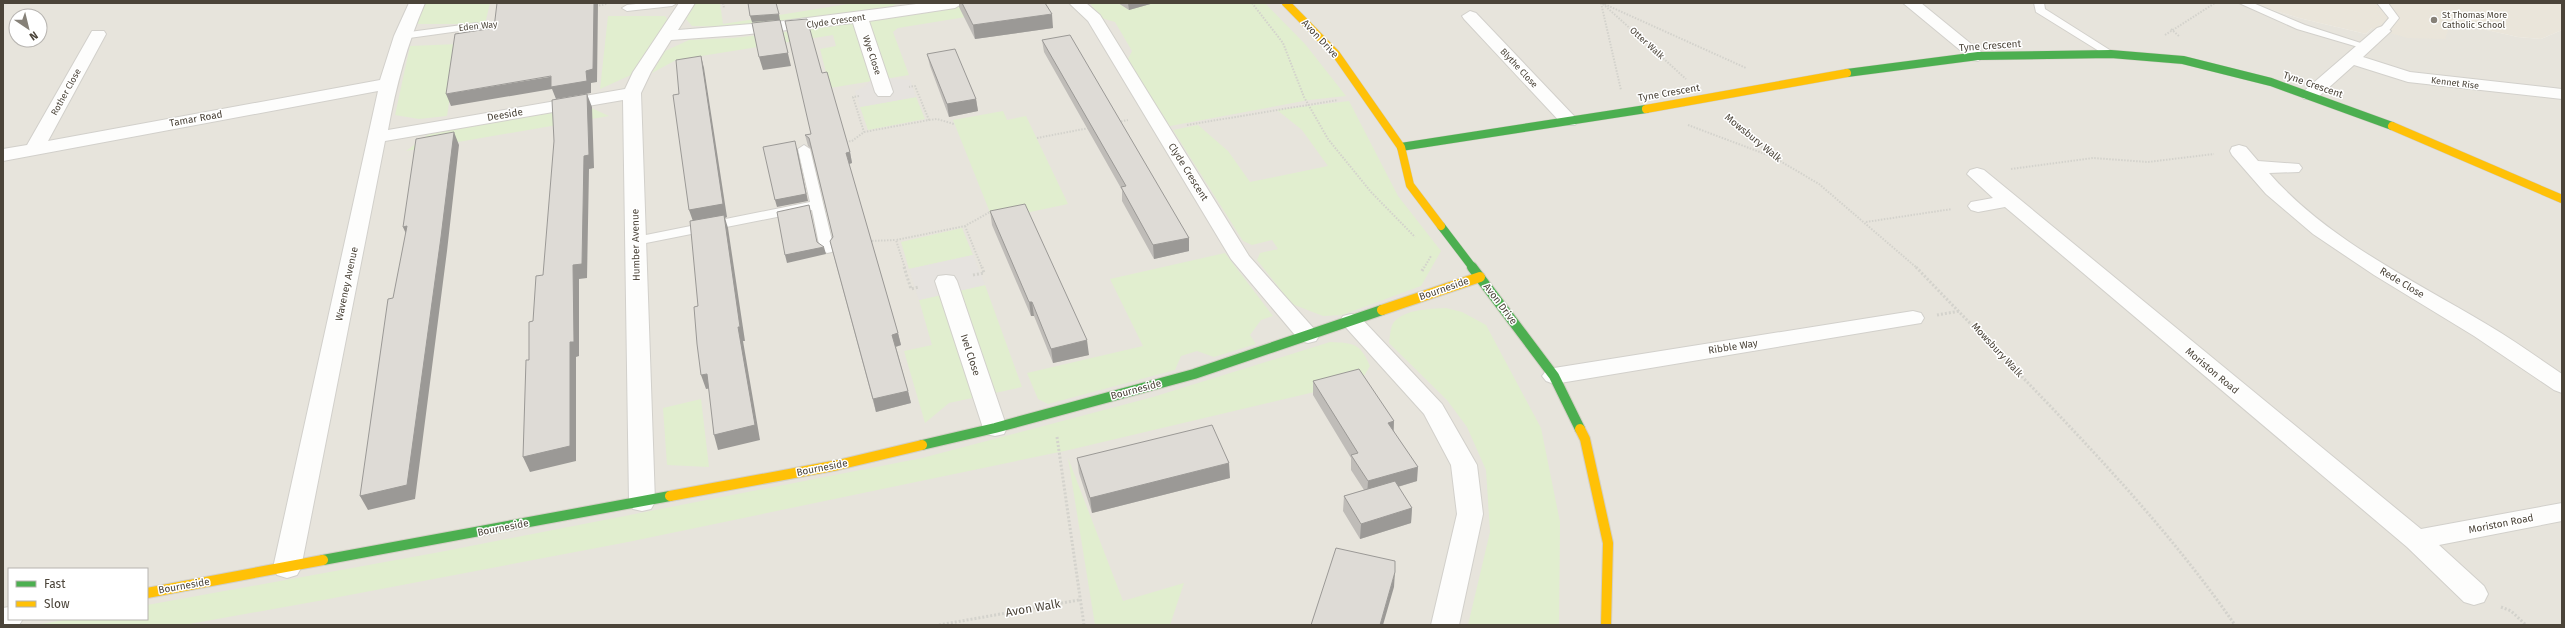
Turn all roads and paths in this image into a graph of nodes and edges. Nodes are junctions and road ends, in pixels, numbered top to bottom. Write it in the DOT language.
graph roads {
  1 [pos="417,3"];
  2 [pos="672,3"];
  3 [pos="687,3"];
  4 [pos="955,3"];
  5 [pos="1077,3"];
  6 [pos="1252,3"];
  7 [pos="1286,3"];
  8 [pos="1601,3"];
  9 [pos="1911,3"];
  10 [pos="2039,3"];
  11 [pos="2215,3"];
  12 [pos="2244,3"];
  13 [pos="2382,3"];
  14 [pos="589,7"];
  15 [pos="627,8"];
  16 [pos="1470,16"];
  17 [pos="860,18"];
  18 [pos="477,26"];
  19 [pos="2383,31"];
  20 [pos="98,34"];
  21 [pos="667,35"];
  22 [pos="402,36"];
  23 [pos="2165,36"];
  24 [pos="2365,46"];
  25 [pos="2112,54"];
  26 [pos="1978,56"];
  27 [pos="2351,59"];
  28 [pos="388,84"];
  29 [pos="1692,84"];
  30 [pos="1773,86"];
  31 [pos="884,92"];
  32 [pos="632,93"];
  33 [pos="2562,94"];
  34 [pos="2310,95"];
  35 [pos="1364,97"];
  36 [pos="1307,103"];
  37 [pos="1645,109"];
  38 [pos="1630,111"];
  39 [pos="1722,113"];
  40 [pos="929,120"];
  41 [pos="1569,121"];
  42 [pos="1114,123"];
  43 [pos="1157,123"];
  44 [pos="954,124"];
  45 [pos="1091,127"];
  46 [pos="864,132"];
  47 [pos="377,138"];
  48 [pos="1037,138"];
  49 [pos="1401,147"];
  50 [pos="34,149"];
  51 [pos="804,149"];
  52 [pos="2239,151"];
  53 [pos="3,155"];
  54 [pos="1775,158"];
  55 [pos="2253,167"];
  56 [pos="2292,168"];
  57 [pos="1977,174"];
  58 [pos="2562,200"];
  59 [pos="2008,201"];
  60 [pos="816,205"];
  61 [pos="1978,206"];
  62 [pos="990,212"];
  63 [pos="1866,222"];
  64 [pos="965,226"];
  65 [pos="1416,238"];
  66 [pos="896,240"];
  67 [pos="636,241"];
  68 [pos="827,249"];
  69 [pos="1432,254"];
  70 [pos="1422,273"];
  71 [pos="1480,277"];
  72 [pos="946,281"];
  73 [pos="1912,318"];
  74 [pos="1351,321"];
  75 [pos="1308,336"];
  76 [pos="1554,376"];
  77 [pos="2562,385"];
  78 [pos="1054,412"];
  79 [pos="995,428"];
  80 [pos="642,502"];
  81 [pos="2562,512"];
  82 [pos="2416,540"];
  83 [pos="287,568"];
  84 [pos="148,593"];
  85 [pos="2474,594"];
  86 [pos="1079,600"];
  87 [pos="938,625"];
  88 [pos="1084,625"];
  89 [pos="1445,625"];
  90 [pos="1606,625"];
  91 [pos="2235,625"];
  1 -- 22 [label="street, Waveney Avenue"];
  2 -- 15 [label="lane"];
  3 -- 21 [label="street, Humber Avenue"];
  4 -- 17 [label="street, Clyde Crescent"];
  5 -- 43 [label="street, Clyde Crescent"];
  6 -- 36 [label="path"];
  7 -- 35 [label="street, Avon Drive"];
  8 -- 29 [label="path, Otter Walk"];
  8 -- 30 [label="path"];
  8 -- 38 [label="path"];
  9 -- 26 [label="street"];
  10 -- 25 [label="lane"];
  11 -- 23 [label="path"];
  12 -- 24 [label="lane"];
  13 -- 19 [label="lane"];
  14 -- 15 [label="path"];
  16 -- 41 [label="street, Blythe Close"];
  17 -- 21 [label="street, Clyde Crescent"];
  17 -- 31 [label="street, Wye Close"];
  18 -- 22 [label="lane, Eden Way"];
  19 -- 24 [label="street"];
  20 -- 50 [label="street, Rother Close"];
  21 -- 32 [label="street, Humber Avenue"];
  22 -- 28 [label="street, Waveney Avenue"];
  24 -- 27 [label="street"];
  25 -- 26 [label="street, Tyne Crescent"];
  25 -- 34 [label="street, Tyne Crescent"];
  26 -- 30 [label="street, Tyne Crescent"];
  27 -- 33 [label="street, Kennet Rise"];
  27 -- 34 [label="street"];
  28 -- 47 [label="street, Waveney Avenue"];
  28 -- 50 [label="street, Tamar Road"];
  30 -- 37 [label="street, Tyne Crescent"];
  32 -- 47 [label="street, Deeside"];
  32 -- 67 [label="street, Humber Avenue"];
  34 -- 58 [label="street, Tyne Crescent"];
  35 -- 36 [label="path"];
  35 -- 49 [label="street, Avon Drive"];
  36 -- 43 [label="path"];
  36 -- 65 [label="path"];
  37 -- 38 [label="street, Tyne Crescent"];
  37 -- 54 [label="path"];
  38 -- 41 [label="street, Tyne Crescent"];
  39 -- 54 [label="path, Mowsbury Walk"];
  40 -- 44 [label="path"];
  41 -- 49 [label="street, Tyne Crescent"];
  42 -- 43 [label="path"];
  43 -- 75 [label="street, Clyde Crescent"];
  45 -- 48 [label="path"];
  46 -- 51 [label="path"];
  47 -- 83 [label="street, Waveney Avenue"];
  49 -- 71 [label="street, Avon Drive"];
  50 -- 53 [label="street, Tamar Road"];
  51 -- 60 [label="lane"];
  52 -- 55 [label="street, Rede Close"];
  52 -- 57 [label="path"];
  54 -- 63 [label="path, Mowsbury Walk"];
  55 -- 56 [label="street"];
  55 -- 77 [label="street, Rede Close"];
  57 -- 59 [label="street, Moriston Road"];
  59 -- 61 [label="street"];
  59 -- 82 [label="street, Moriston Road"];
  60 -- 67 [label="lane"];
  60 -- 68 [label="lane"];
  61 -- 63 [label="path"];
  62 -- 64 [label="path"];
  63 -- 91 [label="path, Mowsbury Walk"];
  66 -- 68 [label="path"];
  67 -- 80 [label="street, Humber Avenue"];
  69 -- 70 [label="path"];
  71 -- 74 [label="street, Bourneside"];
  71 -- 76 [label="street, Avon Drive"];
  72 -- 79 [label="street, Ivel Close"];
  73 -- 76 [label="street, Ribble Way"];
  74 -- 75 [label="street, Bourneside"];
  74 -- 89 [label="street"];
  75 -- 78 [label="street, Bourneside"];
  76 -- 90 [label="street, Avon Drive"];
  78 -- 79 [label="street, Bourneside"];
  78 -- 86 [label="path"];
  79 -- 80 [label="street, Bourneside"];
  80 -- 83 [label="street, Bourneside"];
  81 -- 82 [label="street, Moriston Road"];
  82 -- 85 [label="street, Moriston Road"];
  83 -- 84 [label="street, Bourneside"];
  86 -- 87 [label="path, Avon Walk"];
  86 -- 88 [label="path"];
}
